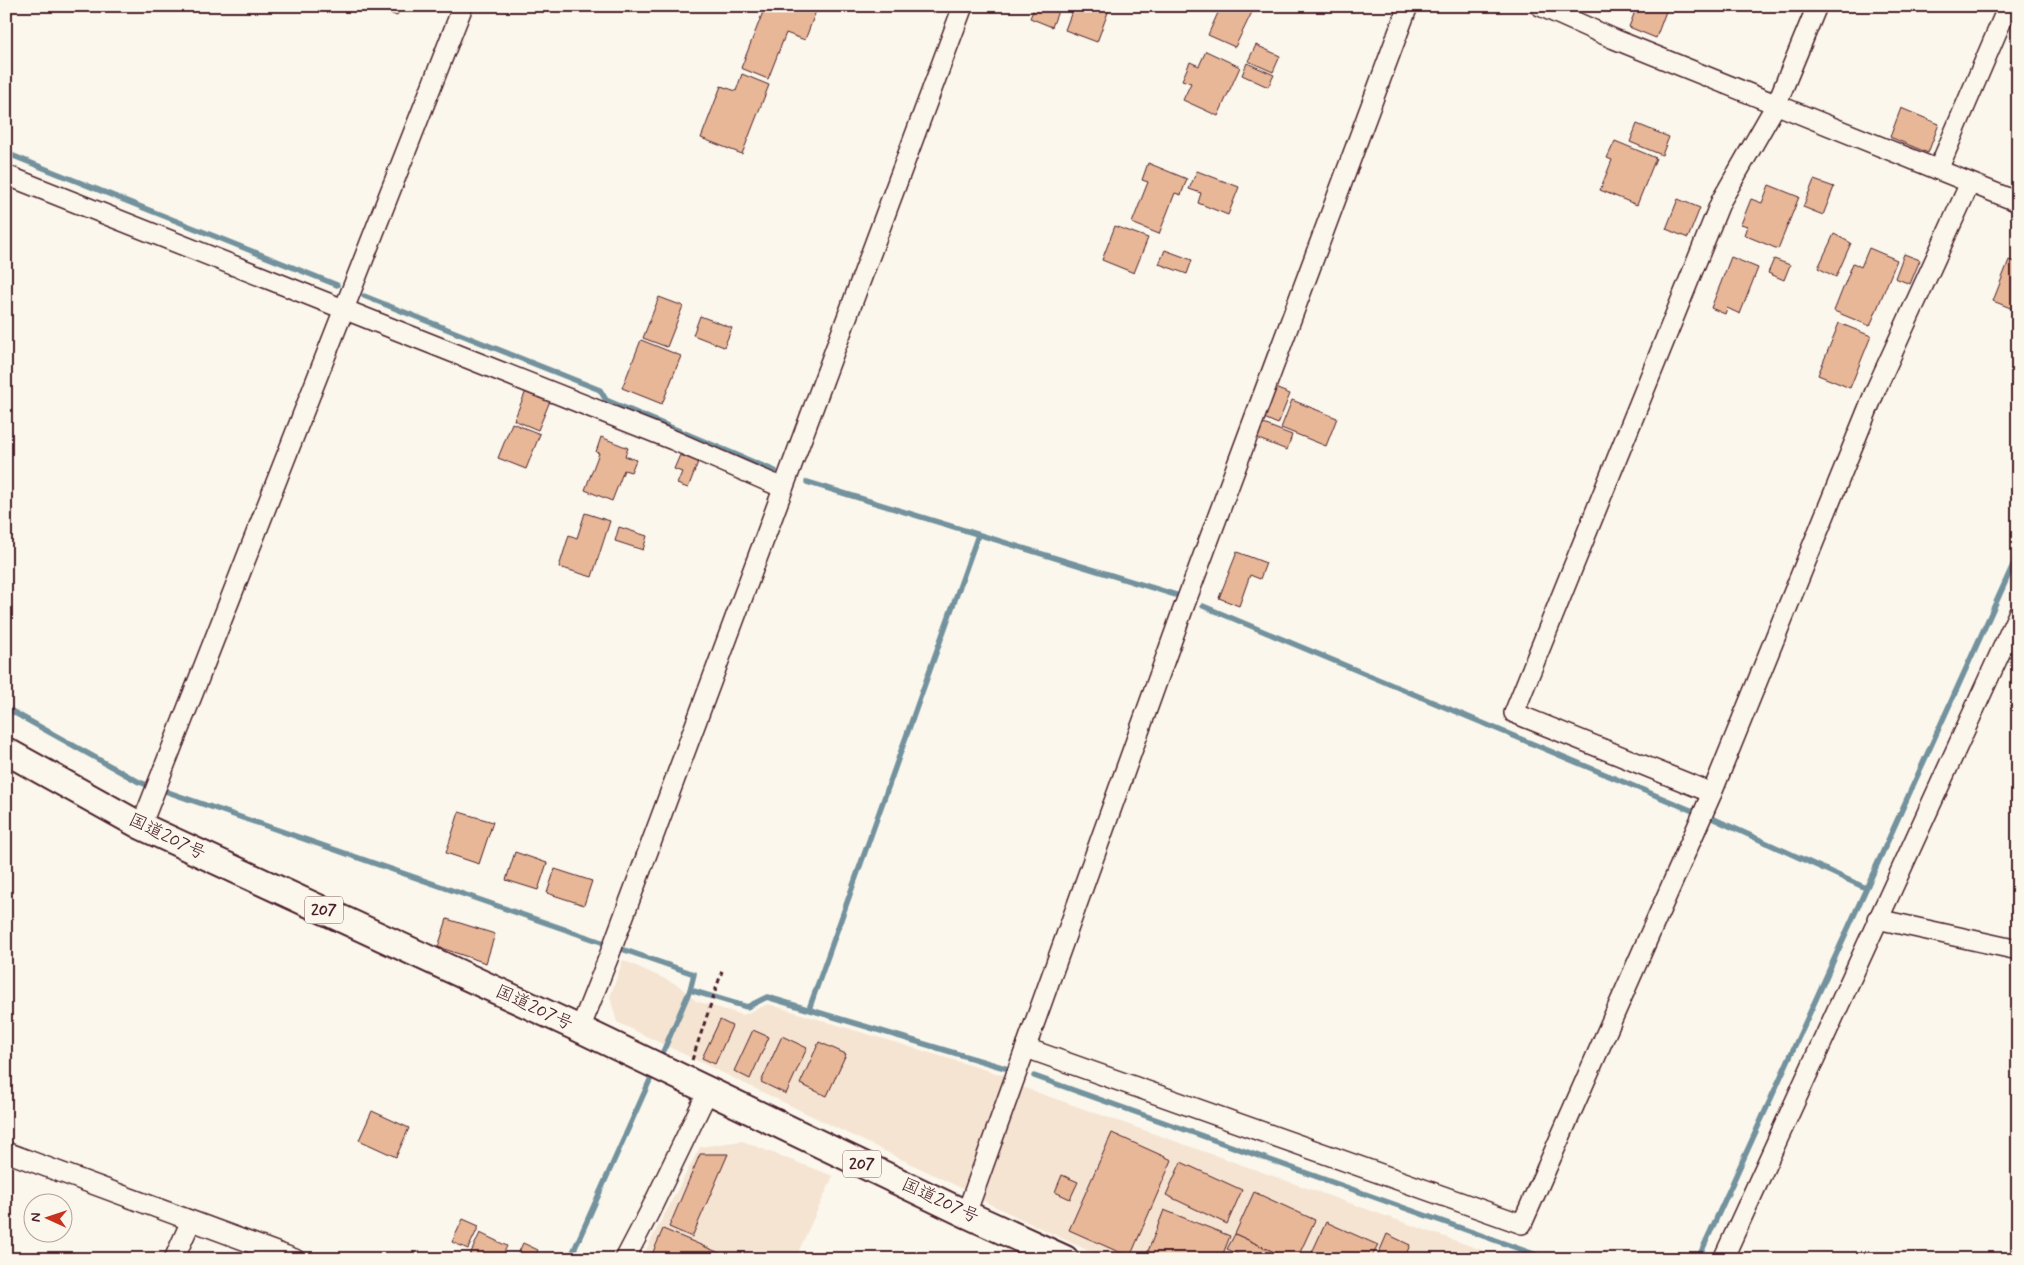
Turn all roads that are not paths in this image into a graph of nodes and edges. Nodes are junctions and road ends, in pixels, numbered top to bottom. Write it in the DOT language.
graph roads {
  1 [pos="463,6"];
  2 [pos="963,6"];
  3 [pos="1408,6"];
  4 [pos="1540,6"];
  5 [pos="1816,6"];
  6 [pos="2008,6"];
  7 [pos="1777,103"];
  8 [pos="1938,170"];
  9 [pos="6,176"];
  10 [pos="1970,183"];
  11 [pos="2018,202"];
  12 [pos="343,309"];
  13 [pos="783,488"];
  14 [pos="2018,614"];
  15 [pos="6,751"];
  16 [pos="1712,793"];
  17 [pos="141,826"];
  18 [pos="1877,920"];
  19 [pos="2018,950"];
  20 [pos="580,1029"];
  21 [pos="1026,1048"];
  22 [pos="696,1085"];
  23 [pos="6,1152"];
  24 [pos="966,1214"];
  25 [pos="191,1220"];
  26 [pos="174,1259"];
  27 [pos="295,1259"];
  28 [pos="625,1259"];
  29 [pos="1065,1259"];
  30 [pos="1723,1259"];
  1 -- 12 [label="street"];
  2 -- 13 [label="street"];
  3 -- 21 [label="street"];
  4 -- 7 [label="street"];
  5 -- 7 [label="street"];
  6 -- 8 [label="street"];
  7 -- 8 [label="street"];
  7 -- 16 [label="street"];
  8 -- 10 [label="street"];
  9 -- 12 [label="street"];
  10 -- 11 [label="street"];
  10 -- 16 [label="street"];
  12 -- 13 [label="street"];
  12 -- 17 [label="street"];
  13 -- 20 [label="street"];
  14 -- 18 [label="street"];
  15 -- 17 [label="highway, 国道207号 / 207"];
  16 -- 21 [label="street"];
  17 -- 20 [label="highway, 国道207号 / 207"];
  18 -- 19 [label="street"];
  18 -- 30 [label="street"];
  20 -- 22 [label="highway, 国道207号 / 207"];
  21 -- 24 [label="street"];
  22 -- 24 [label="highway, 国道207号 / 207"];
  22 -- 28 [label="street"];
  23 -- 25 [label="street"];
  24 -- 29 [label="highway, 国道207号 / 207"];
  25 -- 26 [label="street"];
  25 -- 27 [label="street"];
}
